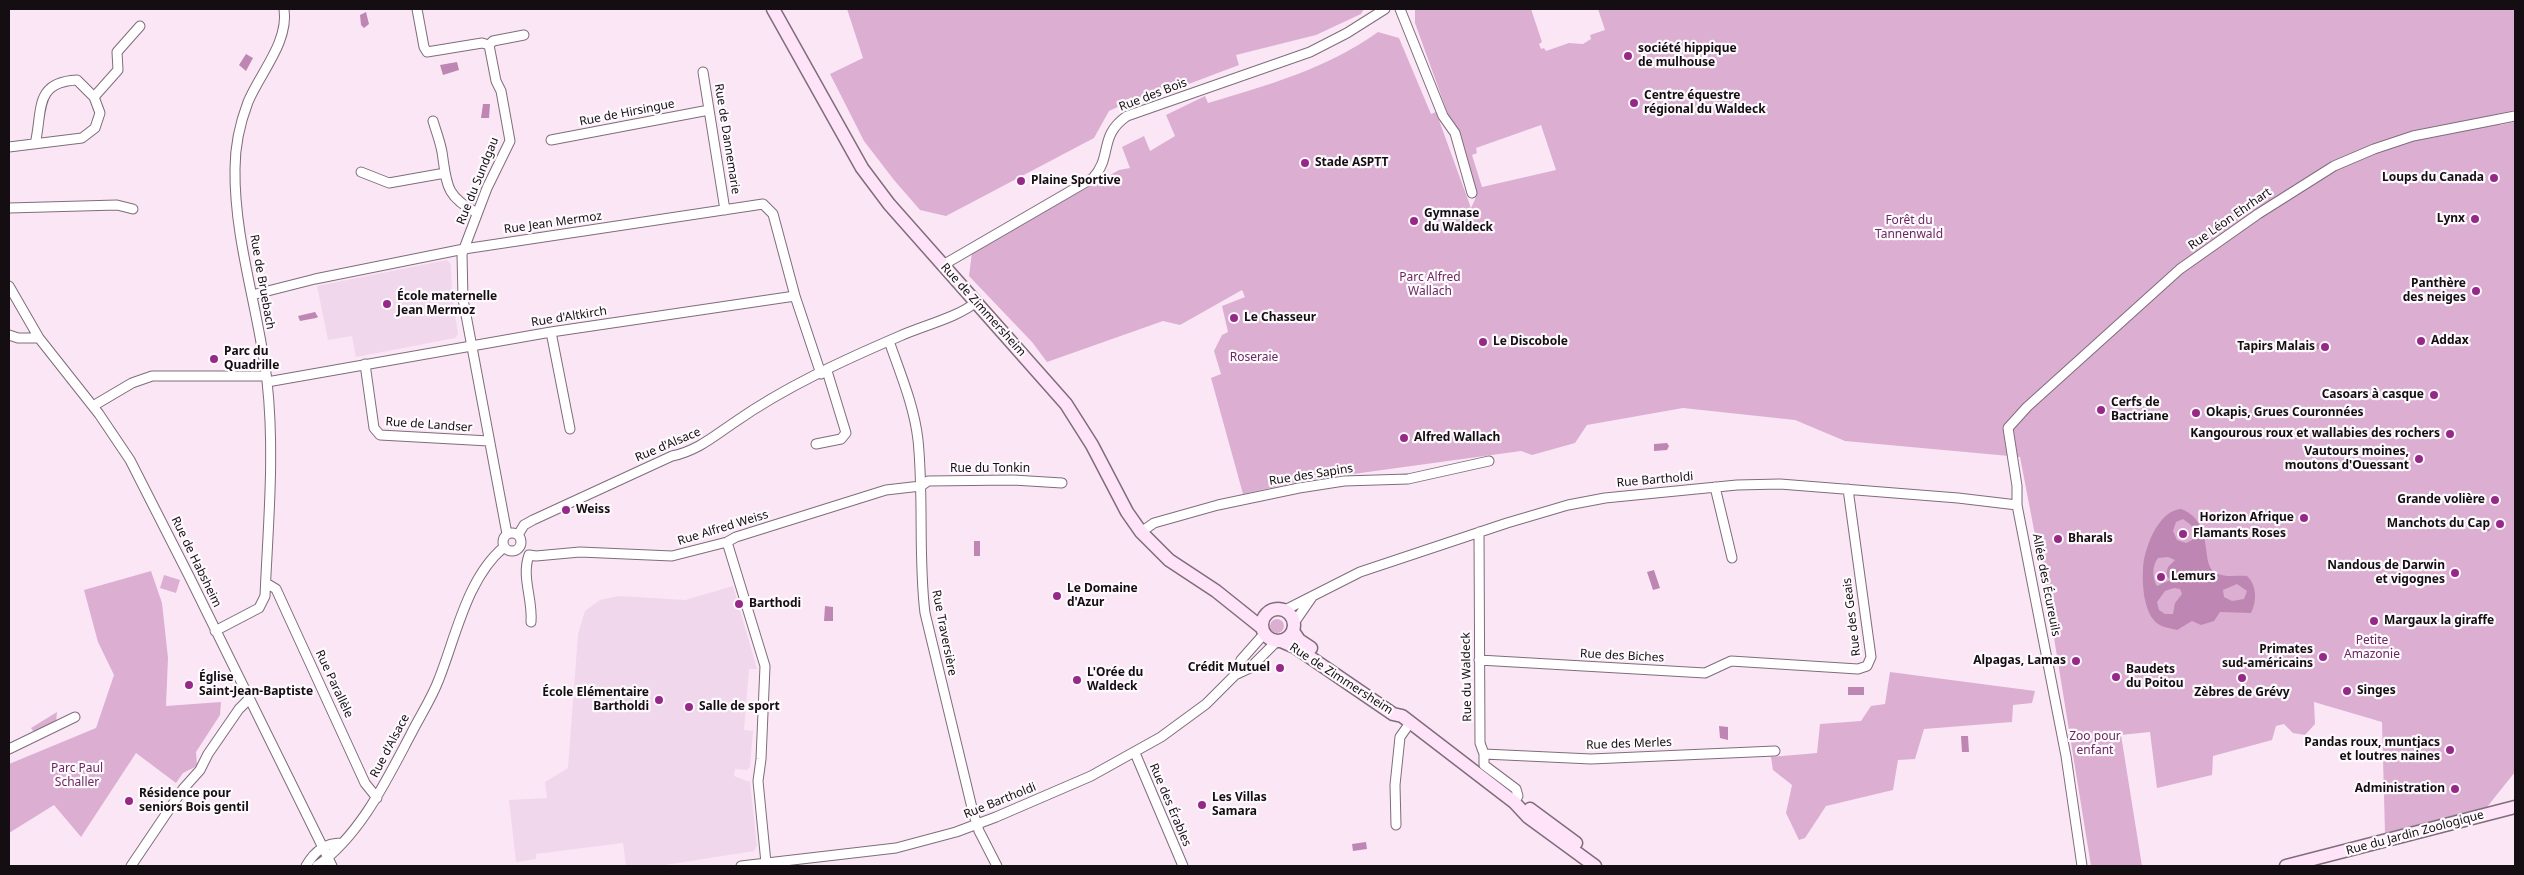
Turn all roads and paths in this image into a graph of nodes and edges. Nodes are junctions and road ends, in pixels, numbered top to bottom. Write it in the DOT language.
graph roads {
  1 [pos="284,9"];
  2 [pos="417,9"];
  3 [pos="773,9"];
  4 [pos="1385,9"];
  5 [pos="1400,9"];
  6 [pos="140,26"];
  7 [pos="524,35"];
  8 [pos="489,45"];
  9 [pos="703,72"];
  10 [pos="94,97"];
  11 [pos="709,110"];
  12 [pos="2515,116"];
  13 [pos="433,121"];
  14 [pos="550,140"];
  15 [pos="35,144"];
  16 [pos="9,147"];
  17 [pos="361,172"];
  18 [pos="444,173"];
  19 [pos="1472,193"];
  20 [pos="9,208"];
  21 [pos="133,209"];
  22 [pos="725,210"];
  23 [pos="477,213"];
  24 [pos="464,249"];
  25 [pos="943,265"];
  26 [pos="9,286"];
  27 [pos="252,295"];
  28 [pos="795,296"];
  29 [pos="976,302"];
  30 [pos="551,332"];
  31 [pos="9,334"];
  32 [pos="39,338"];
  33 [pos="889,341"];
  34 [pos="472,345"];
  35 [pos="365,364"];
  36 [pos="824,372"];
  37 [pos="267,379"];
  38 [pos="93,406"];
  39 [pos="2008,428"];
  40 [pos="570,429"];
  41 [pos="489,441"];
  42 [pos="816,444"];
  43 [pos="1489,461"];
  44 [pos="1062,483"];
  45 [pos="921,486"];
  46 [pos="1715,487"];
  47 [pos="1848,489"];
  48 [pos="2017,505"];
  49 [pos="1141,532"];
  50 [pos="1479,532"];
  51 [pos="507,534"];
  52 [pos="518,534"];
  53 [pos="728,542"];
  54 [pos="504,547"];
  55 [pos="519,548"];
  56 [pos="529,555"];
  57 [pos="1732,558"];
  58 [pos="266,584"];
  59 [pos="1216,591"];
  60 [pos="1312,596"];
  61 [pos="1285,610"];
  62 [pos="1267,613"];
  63 [pos="531,622"];
  64 [pos="1293,627"];
  65 [pos="215,631"];
  66 [pos="1263,631"];
  67 [pos="1279,641"];
  68 [pos="1479,660"];
  69 [pos="1760,663"];
  70 [pos="1235,675"];
  71 [pos="249,699"];
  72 [pos="75,716"];
  73 [pos="1406,719"];
  74 [pos="9,749"];
  75 [pos="1775,751"];
  76 [pos="1135,753"];
  77 [pos="1484,754"];
  78 [pos="377,798"];
  79 [pos="1514,802"];
  80 [pos="2515,806"];
  81 [pos="977,824"];
  82 [pos="1396,825"];
  83 [pos="341,843"];
  84 [pos="322,848"];
  85 [pos="846,855"];
  86 [pos="330,862"];
  87 [pos="766,863"];
  88 [pos="130,866"];
  89 [pos="308,866"];
  90 [pos="317,866"];
  91 [pos="741,866"];
  92 [pos="847,866"];
  93 [pos="997,866"];
  94 [pos="1183,866"];
  95 [pos="1595,866"];
  96 [pos="1602,866"];
  97 [pos="2082,866"];
  98 [pos="2286,866"];
  1 -- 27 [label="street, Rue de Bruebach"];
  2 -- 8 [label="street"];
  3 -- 25 [label="main road, Rue de Zimmersheim"];
  4 -- 25 [label="street, Rue des Bois"];
  5 -- 19 [label="street"];
  6 -- 10 [label="street"];
  7 -- 8 [label="street"];
  8 -- 23 [label="street, Rue du Sundgau"];
  9 -- 11 [label="street, Rue de Dannemarie"];
  10 -- 15 [label="street"];
  10 -- 15 [label="street"];
  11 -- 14 [label="street, Rue de Hirsingue"];
  11 -- 22 [label="street, Rue de Dannemarie"];
  12 -- 39 [label="street, Rue Léon Ehrhart"];
  13 -- 18 [label="street"];
  15 -- 16 [label="street"];
  17 -- 18 [label="street"];
  18 -- 23 [label="street"];
  20 -- 21 [label="street"];
  22 -- 24 [label="street, Rue Jean Mermoz"];
  22 -- 28 [label="street, Rue Jean Mermoz"];
  23 -- 24 [label="street, Rue du Sundgau"];
  24 -- 27 [label="street, Rue Jean Mermoz"];
  24 -- 34 [label="street, Rue du Sundgau"];
  25 -- 29 [label="main road, Rue de Zimmersheim"];
  26 -- 32 [label="street, Rue de Habsheim"];
  27 -- 37 [label="street, Rue de Bruebach"];
  28 -- 30 [label="street, Rue d'Altkirch"];
  28 -- 36 [label="street"];
  29 -- 33 [label="street, Rue d'Alsace"];
  29 -- 49 [label="main road, Rue de Zimmersheim"];
  30 -- 34 [label="street, Rue d'Altkirch"];
  30 -- 40 [label="street"];
  31 -- 32 [label="street"];
  32 -- 38 [label="street, Rue de Habsheim"];
  33 -- 36 [label="street, Rue d'Alsace"];
  33 -- 45 [label="street, Rue Traversière"];
  34 -- 35 [label="street, Rue d'Altkirch"];
  34 -- 41 [label="street, Rue du Sundgau"];
  35 -- 37 [label="street, Rue d'Altkirch"];
  35 -- 41 [label="street, Rue de Landser"];
  36 -- 42 [label="street"];
  36 -- 52 [label="street, Rue d'Alsace"];
  37 -- 38 [label="street, Rue d'Altkirch"];
  37 -- 58 [label="street, Rue de Bruebach"];
  38 -- 65 [label="street, Rue de Habsheim"];
  39 -- 48 [label="street, Allée des Écureuils"];
  41 -- 51 [label="street, Rue du Sundgau"];
  43 -- 49 [label="street, Rue des Sapins"];
  44 -- 45 [label="street, Rue du Tonkin"];
  45 -- 53 [label="street, Rue Alfred Weiss"];
  45 -- 81 [label="street, Rue Traversière"];
  46 -- 47 [label="street, Rue Bartholdi"];
  46 -- 50 [label="street, Rue Bartholdi"];
  46 -- 57 [label="street"];
  47 -- 48 [label="street, Rue Bartholdi"];
  47 -- 69 [label="street, Rue des Geais"];
  48 -- 97 [label="street, Allée des Écureuils"];
  49 -- 59 [label="main road, Rue de Zimmersheim"];
  50 -- 60 [label="street, Rue Bartholdi"];
  50 -- 68 [label="street, Rue du Waldeck"];
  51 -- 52 [label="street"];
  51 -- 54 [label="street"];
  52 -- 55 [label="street"];
  53 -- 56 [label="street, Rue Alfred Weiss"];
  53 -- 87 [label="street"];
  54 -- 55 [label="street"];
  54 -- 78 [label="street, Rue d'Alsace"];
  55 -- 56 [label="street"];
  56 -- 63 [label="street"];
  58 -- 65 [label="street, Rue de Bruebach"];
  58 -- 78 [label="street, Rue Parallèle"];
  59 -- 62 [label="main road, Rue de Zimmersheim"];
  59 -- 66 [label="main road, Rue de Zimmersheim"];
  60 -- 61 [label="street, Rue Bartholdi"];
  60 -- 64 [label="street, Rue Bartholdi"];
  61 -- 62 [label="main road"];
  61 -- 64 [label="main road"];
  62 -- 66 [label="main road"];
  64 -- 67 [label="main road"];
  64 -- 73 [label="main road, Rue de Zimmersheim"];
  65 -- 71 [label="street, Rue de Habsheim"];
  66 -- 67 [label="main road"];
  66 -- 70 [label="street, Rue Bartholdi"];
  67 -- 70 [label="street, Rue Bartholdi"];
  67 -- 73 [label="main road, Rue de Zimmersheim"];
  68 -- 69 [label="street, Rue des Biches"];
  68 -- 77 [label="street, Rue du Waldeck"];
  70 -- 76 [label="street, Rue Bartholdi"];
  71 -- 84 [label="street, Rue de Habsheim"];
  71 -- 88 [label="street"];
  72 -- 74 [label="street"];
  73 -- 79 [label="main road, Rue de Zimmersheim"];
  73 -- 82 [label="street"];
  75 -- 77 [label="street, Rue des Merles"];
  76 -- 81 [label="street, Rue Bartholdi"];
  76 -- 94 [label="street, Rue des Érables"];
  77 -- 79 [label="street, Rue du Waldeck"];
  78 -- 83 [label="street, Rue d'Alsace"];
  79 -- 95 [label="main road, Rue de Zimmersheim"];
  79 -- 96 [label="main road, Rue de Zimmersheim"];
  80 -- 98 [label="main road, Rue du Jardin Zoologique"];
  81 -- 85 [label="street, Rue Bartholdi"];
  81 -- 93 [label="street, Rue Traversière"];
  83 -- 84 [label="street"];
  83 -- 86 [label="street, Rue d'Alsace"];
  84 -- 86 [label="street, Rue de Habsheim"];
  84 -- 89 [label="street"];
  85 -- 87 [label="street, Rue Bartholdi"];
  85 -- 92 [label="street"];
  86 -- 90 [label="street, Rue d'Alsace"];
  87 -- 91 [label="street, Rue Bartholdi"];
}
